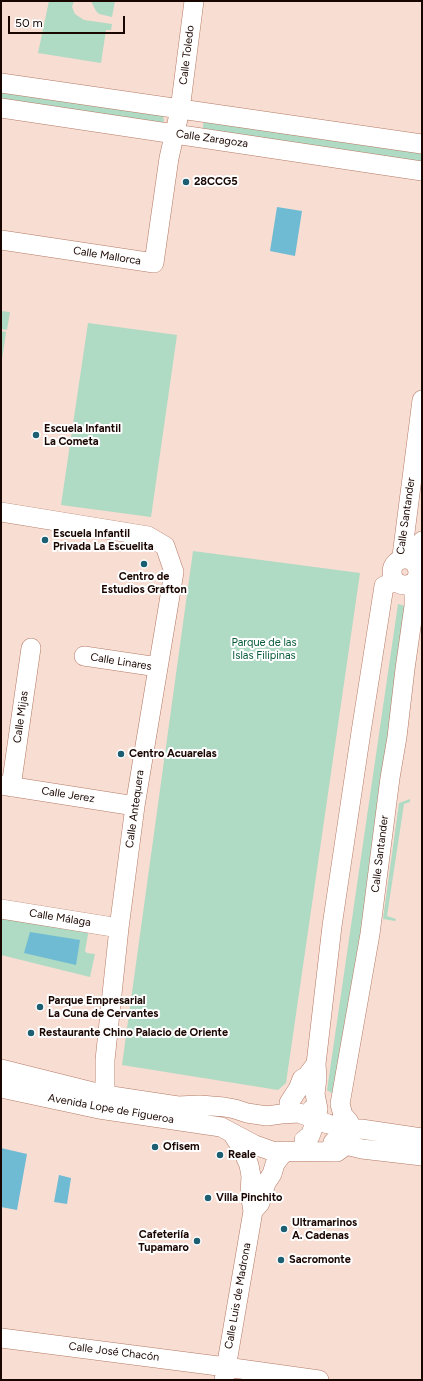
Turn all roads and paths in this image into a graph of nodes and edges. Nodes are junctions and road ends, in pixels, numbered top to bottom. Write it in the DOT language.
graph roads {
  1 [pos="194,1"];
  2 [pos="1,83"];
  3 [pos="1,108"];
  4 [pos="180,110"];
  5 [pos="174,133"];
  6 [pos="422,144"];
  7 [pos="422,171"];
  8 [pos="1,240"];
  9 [pos="422,400"];
  10 [pos="420,432"];
  11 [pos="1,512"];
  12 [pos="422,541"];
  13 [pos="408,563"];
  14 [pos="403,583"];
  15 [pos="31,648"];
  16 [pos="84,656"];
  17 [pos="158,668"];
  18 [pos="414,670"];
  19 [pos="6,786"];
  20 [pos="135,806"];
  21 [pos="1,908"];
  22 [pos="119,928"];
  23 [pos="1,1069"];
  24 [pos="313,1072"];
  25 [pos="1,1088"];
  26 [pos="105,1095"];
  27 [pos="235,1109"];
  28 [pos="306,1110"];
  29 [pos="267,1116"];
  30 [pos="349,1123"];
  31 [pos="226,1129"];
  32 [pos="422,1138"];
  33 [pos="304,1140"];
  34 [pos="266,1144"];
  35 [pos="345,1146"];
  36 [pos="422,1156"];
  37 [pos="259,1179"];
  38 [pos="1,1338"];
  39 [pos="225,1373"];
  40 [pos="319,1380"];
  1 -- 4 [label="street, Calle Toledo"];
  2 -- 4 [label="street"];
  3 -- 5 [label="street, Calle Zaragoza"];
  4 -- 5 [label="street, Calle Mallorca"];
  4 -- 6 [label="street"];
  5 -- 7 [label="street, Calle Zaragoza"];
  5 -- 8 [label="street, Calle Mallorca"];
  9 -- 10 [label="street, Calle Santander"];
  10 -- 13 [label="street, Calle Santander"];
  11 -- 17 [label="street, Calle Antequera"];
  12 -- 13 [label="street, Calle Santander"];
  13 -- 14 [label="street"];
  14 -- 18 [label="street, Calle Santander"];
  14 -- 24 [label="street"];
  15 -- 19 [label="street, Calle Mijas"];
  16 -- 17 [label="street, Calle Linares"];
  17 -- 20 [label="street, Calle Antequera"];
  18 -- 30 [label="street, Calle Santander"];
  19 -- 20 [label="street, Calle Jerez"];
  20 -- 22 [label="street, Calle Antequera"];
  21 -- 22 [label="street, Calle Málaga"];
  22 -- 26 [label="street, Calle Antequera"];
  23 -- 26 [label="street, Avenida Lope de Figueroa"];
  24 -- 28 [label="street"];
  24 -- 28 [label="street"];
  24 -- 30 [label="street"];
  25 -- 31 [label="street, Avenida Lope de Figueroa"];
  26 -- 27 [label="street, Avenida Lope de Figueroa"];
  27 -- 28 [label="street, Avenida Lope de Figueroa"];
  27 -- 29 [label="street, Avenida Lope de Figueroa"];
  28 -- 29 [label="street, Avenida Lope de Figueroa"];
  28 -- 30 [label="street, Avenida Lope de Figueroa"];
  28 -- 30 [label="street, Avenida Lope de Figueroa"];
  28 -- 33 [label="street"];
  29 -- 34 [label="street"];
  30 -- 32 [label="street, Avenida Lope de Figueroa"];
  31 -- 34 [label="street, Avenida Lope de Figueroa"];
  31 -- 37 [label="street, Calle Luis de Madrona"];
  33 -- 34 [label="street, Avenida Lope de Figueroa"];
  33 -- 35 [label="street, Avenida Lope de Figueroa"];
  34 -- 35 [label="street, Avenida Lope de Figueroa"];
  34 -- 37 [label="street, Calle Luis de Madrona"];
  34 -- 37 [label="street, Calle Luis de Madrona"];
  35 -- 36 [label="street, Avenida Lope de Figueroa"];
  37 -- 39 [label="street, Calle Luis de Madrona"];
  38 -- 39 [label="street, Calle José Chacón"];
  39 -- 40 [label="street, Calle José Chacón"];
}
